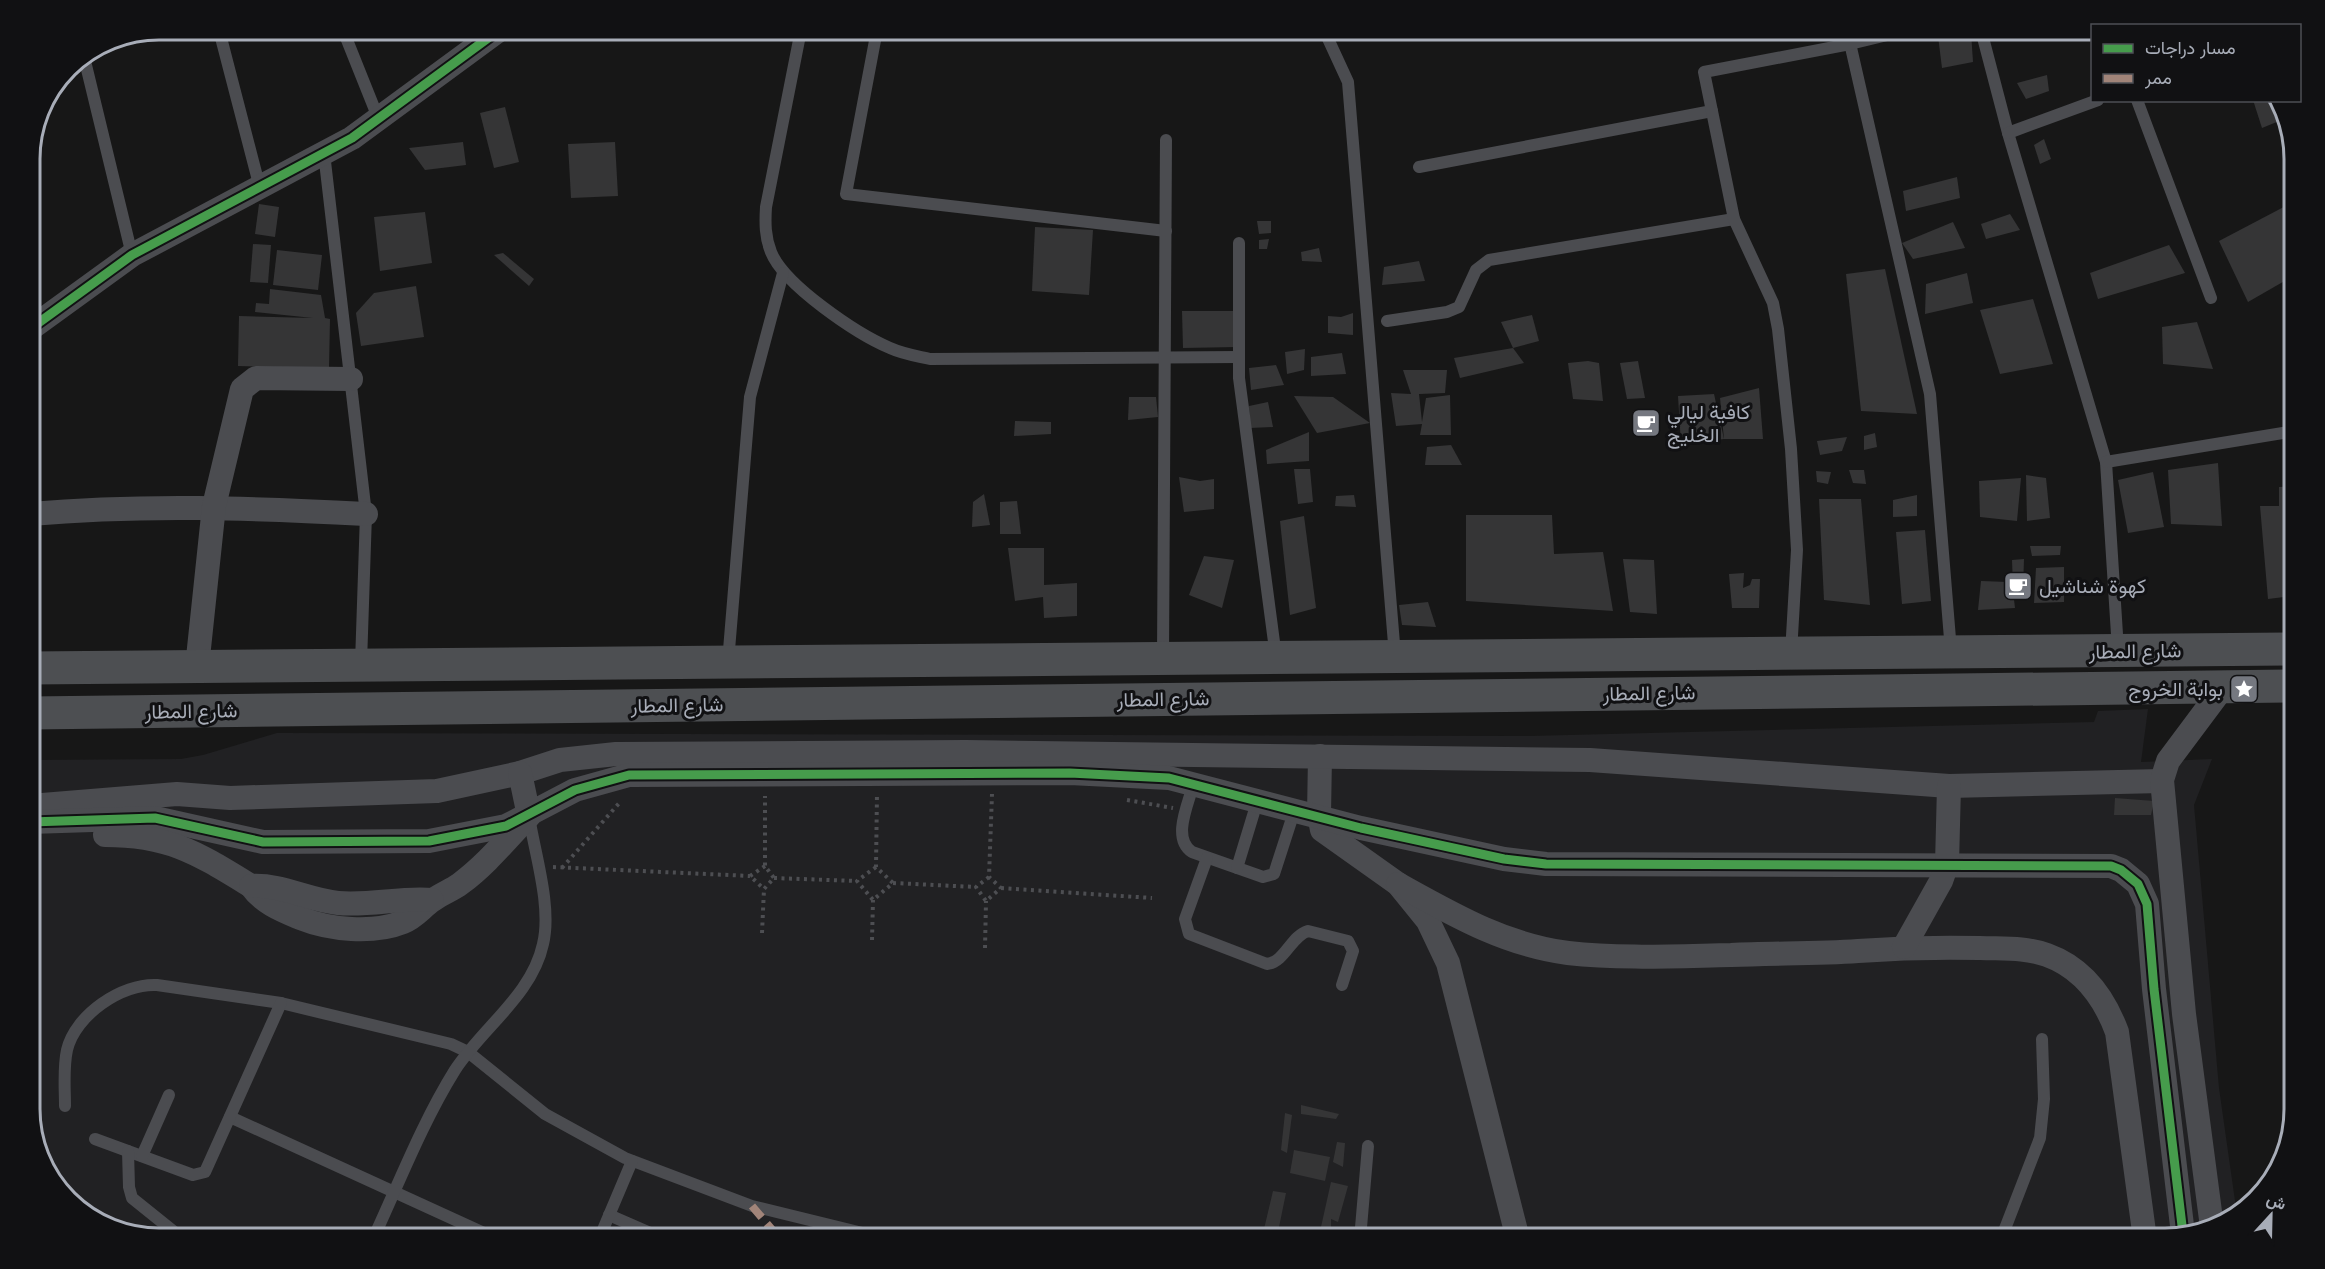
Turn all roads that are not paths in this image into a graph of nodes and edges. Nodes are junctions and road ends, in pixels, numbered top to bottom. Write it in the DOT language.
graph roads {
  1 [pos="222,40"];
  2 [pos="347,40"];
  3 [pos="472,40"];
  4 [pos="799,40"];
  5 [pos="875,40"];
  6 [pos="1329,40"];
  7 [pos="1849,40"];
  8 [pos="1867,40"];
  9 [pos="1984,40"];
  10 [pos="1850,44"];
  11 [pos="86,66"];
  12 [pos="2092,102"];
  13 [pos="2138,102"];
  14 [pos="1712,111"];
  15 [pos="379,120"];
  16 [pos="2007,133"];
  17 [pos="1166,140"];
  18 [pos="324,153"];
  19 [pos="1419,167"];
  20 [pos="260,188"];
  21 [pos="1734,219"];
  22 [pos="1166,231"];
  23 [pos="1239,243"];
  24 [pos="132,255"];
  25 [pos="783,273"];
  26 [pos="2211,298"];
  27 [pos="41,321"];
  28 [pos="1387,321"];
  29 [pos="1239,357"];
  30 [pos="1165,359"];
  31 [pos="351,379"];
  32 [pos="2284,433"];
  33 [pos="2106,462"];
  34 [pos="213,506"];
  35 [pos="41,513"];
  36 [pos="366,514"];
  37 [pos="2284,649"];
  38 [pos="2118,651"];
  39 [pos="1951,653"];
  40 [pos="1791,654"];
  41 [pos="1395,657"];
  42 [pos="1163,658"];
  43 [pos="1276,658"];
  44 [pos="728,663"];
  45 [pos="361,666"];
  46 [pos="197,667"];
  47 [pos="41,668"];
  48 [pos="2224,686"];
  49 [pos="2284,686"];
  50 [pos="41,713"];
  51 [pos="1320,756"];
  52 [pos="520,773"];
  53 [pos="2162,781"];
  54 [pos="1194,782"];
  55 [pos="1949,786"];
  56 [pos="218,798"];
  57 [pos="1258,800"];
  58 [pos="41,805"];
  59 [pos="1295,809"];
  60 [pos="1319,815"];
  61 [pos="529,816"];
  62 [pos="41,822"];
  63 [pos="215,830"];
  64 [pos="41,837"];
  65 [pos="1207,858"];
  66 [pos="1947,864"];
  67 [pos="1237,868"];
  68 [pos="1398,884"];
  69 [pos="1904,947"];
  70 [pos="1342,985"];
  71 [pos="281,1003"];
  72 [pos="2042,1039"];
  73 [pos="468,1052"];
  74 [pos="169,1095"];
  75 [pos="65,1106"];
  76 [pos="230,1117"];
  77 [pos="95,1139"];
  78 [pos="1368,1146"];
  79 [pos="128,1151"];
  80 [pos="142,1156"];
  81 [pos="632,1161"];
  82 [pos="394,1193"];
  83 [pos="609,1215"];
  84 [pos="2211,1219"];
  85 [pos="2182,1227"];
  86 [pos="169,1228"];
  87 [pos="378,1228"];
  88 [pos="472,1228"];
  89 [pos="604,1228"];
  90 [pos="639,1228"];
  91 [pos="842,1228"];
  92 [pos="1361,1228"];
  93 [pos="1515,1228"];
  94 [pos="2005,1228"];
  95 [pos="2144,1228"];
  1 -- 20 [label="lane"];
  2 -- 15 [label="lane"];
  3 -- 15 [label="street"];
  4 -- 25 [label="lane"];
  5 -- 22 [label="lane"];
  6 -- 41 [label="lane"];
  7 -- 10 [label="lane"];
  8 -- 10 [label="lane"];
  9 -- 16 [label="lane"];
  10 -- 14 [label="lane"];
  10 -- 39 [label="lane"];
  11 -- 24 [label="lane"];
  12 -- 16 [label="lane"];
  13 -- 26 [label="lane"];
  14 -- 19 [label="lane"];
  14 -- 21 [label="lane"];
  15 -- 18 [label="street"];
  16 -- 33 [label="lane"];
  17 -- 22 [label="lane"];
  18 -- 20 [label="street"];
  18 -- 31 [label="lane"];
  20 -- 24 [label="street"];
  21 -- 28 [label="lane"];
  21 -- 40 [label="lane"];
  22 -- 30 [label="lane"];
  23 -- 29 [label="lane"];
  24 -- 27 [label="street"];
  25 -- 30 [label="lane"];
  25 -- 44 [label="lane"];
  29 -- 30 [label="lane"];
  29 -- 43 [label="lane"];
  30 -- 42 [label="lane"];
  31 -- 34 [label="street"];
  31 -- 36 [label="lane"];
  32 -- 33 [label="lane"];
  33 -- 38 [label="lane"];
  34 -- 35 [label="street"];
  34 -- 36 [label="street"];
  34 -- 46 [label="street"];
  36 -- 45 [label="lane"];
  37 -- 38 [label="main road, شارع المطار"];
  38 -- 39 [label="main road, شارع المطار"];
  39 -- 40 [label="main road, شارع المطار"];
  40 -- 41 [label="main road, شارع المطار"];
  41 -- 43 [label="main road, شارع المطار"];
  42 -- 43 [label="main road, شارع المطار"];
  42 -- 44 [label="main road, شارع المطار"];
  44 -- 45 [label="main road, شارع المطار"];
  45 -- 46 [label="main road, شارع المطار"];
  46 -- 47 [label="main road, شارع المطار"];
  48 -- 49 [label="main road, شارع المطار"];
  48 -- 50 [label="main road, شارع المطار"];
  48 -- 53 [label="street"];
  51 -- 52 [label="street"];
  51 -- 55 [label="street"];
  51 -- 60 [label="street"];
  52 -- 56 [label="street"];
  52 -- 61 [label="street"];
  53 -- 55 [label="street"];
  53 -- 84 [label="street"];
  54 -- 57 [label="street"];
  54 -- 61 [label="street"];
  54 -- 65 [label="lane"];
  55 -- 66 [label="street"];
  56 -- 58 [label="street"];
  56 -- 63 [label="street"];
  57 -- 59 [label="street"];
  57 -- 67 [label="lane"];
  59 -- 60 [label="street"];
  59 -- 67 [label="lane"];
  60 -- 66 [label="street"];
  60 -- 68 [label="street"];
  61 -- 63 [label="street"];
  61 -- 64 [label="street"];
  61 -- 73 [label="lane"];
  62 -- 63 [label="street"];
  65 -- 67 [label="lane"];
  65 -- 70 [label="lane"];
  66 -- 69 [label="street"];
  66 -- 85 [label="street"];
  68 -- 69 [label="street"];
  68 -- 93 [label="street"];
  69 -- 95 [label="street"];
  71 -- 73 [label="lane"];
  71 -- 75 [label="lane"];
  71 -- 76 [label="lane"];
  72 -- 94 [label="lane"];
  73 -- 81 [label="lane"];
  73 -- 82 [label="lane"];
  74 -- 80 [label="lane"];
  76 -- 80 [label="lane"];
  76 -- 82 [label="lane"];
  77 -- 79 [label="lane"];
  78 -- 92 [label="lane"];
  79 -- 80 [label="lane"];
  79 -- 86 [label="lane"];
  81 -- 83 [label="lane"];
  81 -- 91 [label="lane"];
  82 -- 87 [label="lane"];
  82 -- 88 [label="lane"];
  83 -- 89 [label="lane"];
  83 -- 90 [label="lane"];
}
